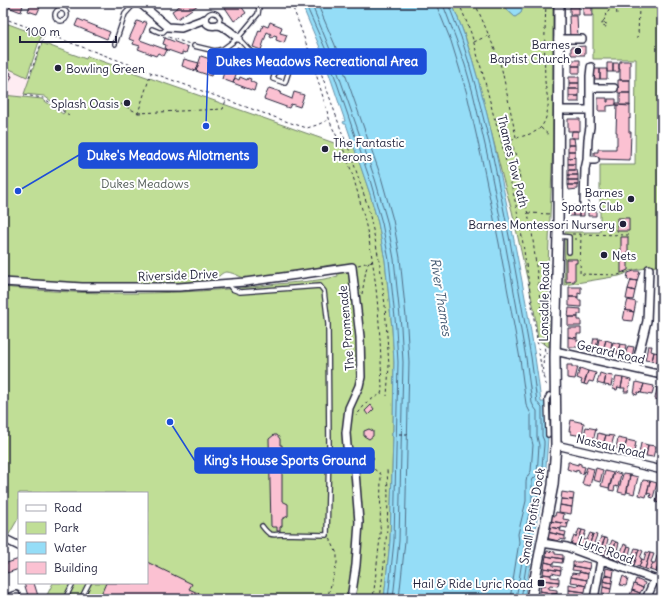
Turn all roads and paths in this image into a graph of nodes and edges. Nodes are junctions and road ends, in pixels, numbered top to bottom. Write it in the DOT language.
graph roads {
  1 [pos="61,3"];
  2 [pos="135,3"];
  3 [pos="140,3"];
  4 [pos="255,3"];
  5 [pos="291,3"];
  6 [pos="459,3"];
  7 [pos="475,3"];
  8 [pos="546,3"];
  9 [pos="558,3"];
  10 [pos="650,3"];
  11 [pos="616,4"];
  12 [pos="60,9"];
  13 [pos="617,15"];
  14 [pos="3,18"];
  15 [pos="205,19"];
  16 [pos="604,22"];
  17 [pos="218,25"];
  18 [pos="152,29"];
  19 [pos="165,30"];
  20 [pos="45,33"];
  21 [pos="489,35"];
  22 [pos="636,37"];
  23 [pos="238,38"];
  24 [pos="558,39"];
  25 [pos="582,39"];
  26 [pos="473,42"];
  27 [pos="115,44"];
  28 [pos="194,46"];
  29 [pos="306,46"];
  30 [pos="276,66"];
  31 [pos="592,68"];
  32 [pos="151,73"];
  33 [pos="29,78"];
  34 [pos="590,88"];
  35 [pos="614,88"];
  36 [pos="24,95"];
  37 [pos="226,100"];
  38 [pos="122,104"];
  39 [pos="558,110"];
  40 [pos="590,110"];
  41 [pos="138,113"];
  42 [pos="69,115"];
  43 [pos="494,118"];
  44 [pos="329,119"];
  45 [pos="540,127"];
  46 [pos="545,132"];
  47 [pos="516,138"];
  48 [pos="511,141"];
  49 [pos="587,160"];
  50 [pos="595,160"];
  51 [pos="237,165"];
  52 [pos="247,165"];
  53 [pos="584,203"];
  54 [pos="558,210"];
  55 [pos="528,213"];
  56 [pos="573,234"];
  57 [pos="581,234"];
  58 [pos="630,235"];
  59 [pos="558,236"];
  60 [pos="577,239"];
  61 [pos="581,239"];
  62 [pos="569,252"];
  63 [pos="373,261"];
  64 [pos="369,262"];
  65 [pos="352,267"];
  66 [pos="649,269"];
  67 [pos="626,272"];
  68 [pos="3,282"];
  69 [pos="228,284"];
  70 [pos="362,295"];
  71 [pos="539,300"];
  72 [pos="556,300"];
  73 [pos="545,353"];
  74 [pos="555,354"];
  75 [pos="635,369"];
  76 [pos="662,375"];
  77 [pos="544,379"];
  78 [pos="548,395"];
  79 [pos="387,396"];
  80 [pos="355,416"];
  81 [pos="399,434"];
  82 [pos="409,434"];
  83 [pos="548,435"];
  84 [pos="556,445"];
  85 [pos="355,450"];
  86 [pos="387,470"];
  87 [pos="662,470"];
  88 [pos="262,526"];
  89 [pos="327,535"];
  90 [pos="3,538"];
  91 [pos="542,543"];
  92 [pos="18,546"];
  93 [pos="601,560"];
  94 [pos="658,580"];
  95 [pos="72,584"];
  96 [pos="89,584"];
  97 [pos="16,595"];
  98 [pos="4,599"];
  99 [pos="65,599"];
  100 [pos="82,599"];
  101 [pos="327,599"];
  102 [pos="351,599"];
  103 [pos="373,599"];
  104 [pos="380,599"];
  105 [pos="531,599"];
  106 [pos="594,599"];
  107 [pos="646,599"];
  1 -- 12 [label="lane"];
  2 -- 27 [label="lane"];
  3 -- 19 [label="street"];
  4 -- 23 [label="lane"];
  5 -- 29 [label="path"];
  6 -- 26 [label="path, Thames Tow Path"];
  7 -- 21 [label="path"];
  8 -- 45 [label="path"];
  9 -- 24 [label="main road, Lonsdale Road"];
  10 -- 22 [label="path"];
  11 -- 13 [label="path"];
  11 -- 16 [label="path"];
  14 -- 20 [label="path"];
  15 -- 17 [label="street"];
  15 -- 17 [label="lane"];
  15 -- 19 [label="street"];
  17 -- 23 [label="street"];
  18 -- 19 [label="lane"];
  19 -- 28 [label="path"];
  20 -- 32 [label="path"];
  20 -- 33 [label="path"];
  21 -- 26 [label="path"];
  21 -- 47 [label="path"];
  23 -- 28 [label="lane"];
  23 -- 30 [label="lane"];
  24 -- 25 [label="street"];
  24 -- 39 [label="main road, Lonsdale Road"];
  26 -- 43 [label="path, Thames Tow Path"];
  29 -- 44 [label="path"];
  29 -- 79 [label="path"];
  30 -- 30 [label="lane"];
  31 -- 34 [label="street"];
  32 -- 37 [label="path"];
  32 -- 41 [label="path"];
  34 -- 35 [label="street"];
  34 -- 40 [label="street"];
  36 -- 42 [label="path"];
  37 -- 41 [label="path"];
  37 -- 44 [label="path"];
  38 -- 41 [label="path"];
  39 -- 40 [label="street"];
  39 -- 54 [label="main road, Lonsdale Road"];
  40 -- 49 [label="street"];
  43 -- 48 [label="path"];
  43 -- 77 [label="path, Thames Tow Path"];
  44 -- 63 [label="path"];
  45 -- 46 [label="path"];
  45 -- 47 [label="path"];
  47 -- 48 [label="path"];
  48 -- 55 [label="path"];
  49 -- 50 [label="street"];
  49 -- 53 [label="street"];
  51 -- 52 [label="path"];
  53 -- 54 [label="path"];
  54 -- 55 [label="path"];
  54 -- 59 [label="main road, Lonsdale Road"];
  55 -- 71 [label="path"];
  56 -- 57 [label="path"];
  57 -- 58 [label="path"];
  57 -- 61 [label="path"];
  59 -- 62 [label="lane"];
  59 -- 72 [label="main road, Lonsdale Road"];
  60 -- 61 [label="path"];
  61 -- 67 [label="path"];
  63 -- 64 [label="path"];
  63 -- 80 [label="path"];
  64 -- 65 [label="path"];
  64 -- 70 [label="path"];
  65 -- 69 [label="street, Riverside Drive"];
  65 -- 102 [label="street, The Promenade"];
  66 -- 75 [label="street"];
  68 -- 69 [label="street, Riverside Drive"];
  69 -- 89 [label="lane"];
  71 -- 72 [label="path"];
  71 -- 73 [label="path"];
  72 -- 74 [label="main road, Lonsdale Road"];
  73 -- 74 [label="path"];
  73 -- 77 [label="path"];
  74 -- 75 [label="street, Gerard Road"];
  74 -- 84 [label="main road, Lonsdale Road"];
  75 -- 76 [label="street, Gerard Road"];
  77 -- 78 [label="path, Thames Tow Path"];
  78 -- 83 [label="lane"];
  81 -- 82 [label="path"];
  84 -- 87 [label="street, Nassau Road"];
  84 -- 91 [label="main road, Lonsdale Road"];
  85 -- 103 [label="path"];
  86 -- 104 [label="path"];
  88 -- 89 [label="lane"];
  89 -- 101 [label="path"];
  90 -- 92 [label="street"];
  91 -- 93 [label="street, Lyric Road"];
  91 -- 105 [label="main road, Lonsdale Road"];
  93 -- 94 [label="street, Lyric Road"];
  93 -- 106 [label="street"];
  94 -- 107 [label="street"];
  95 -- 99 [label="lane"];
  96 -- 100 [label="lane"];
  97 -- 98 [label="street"];
}
